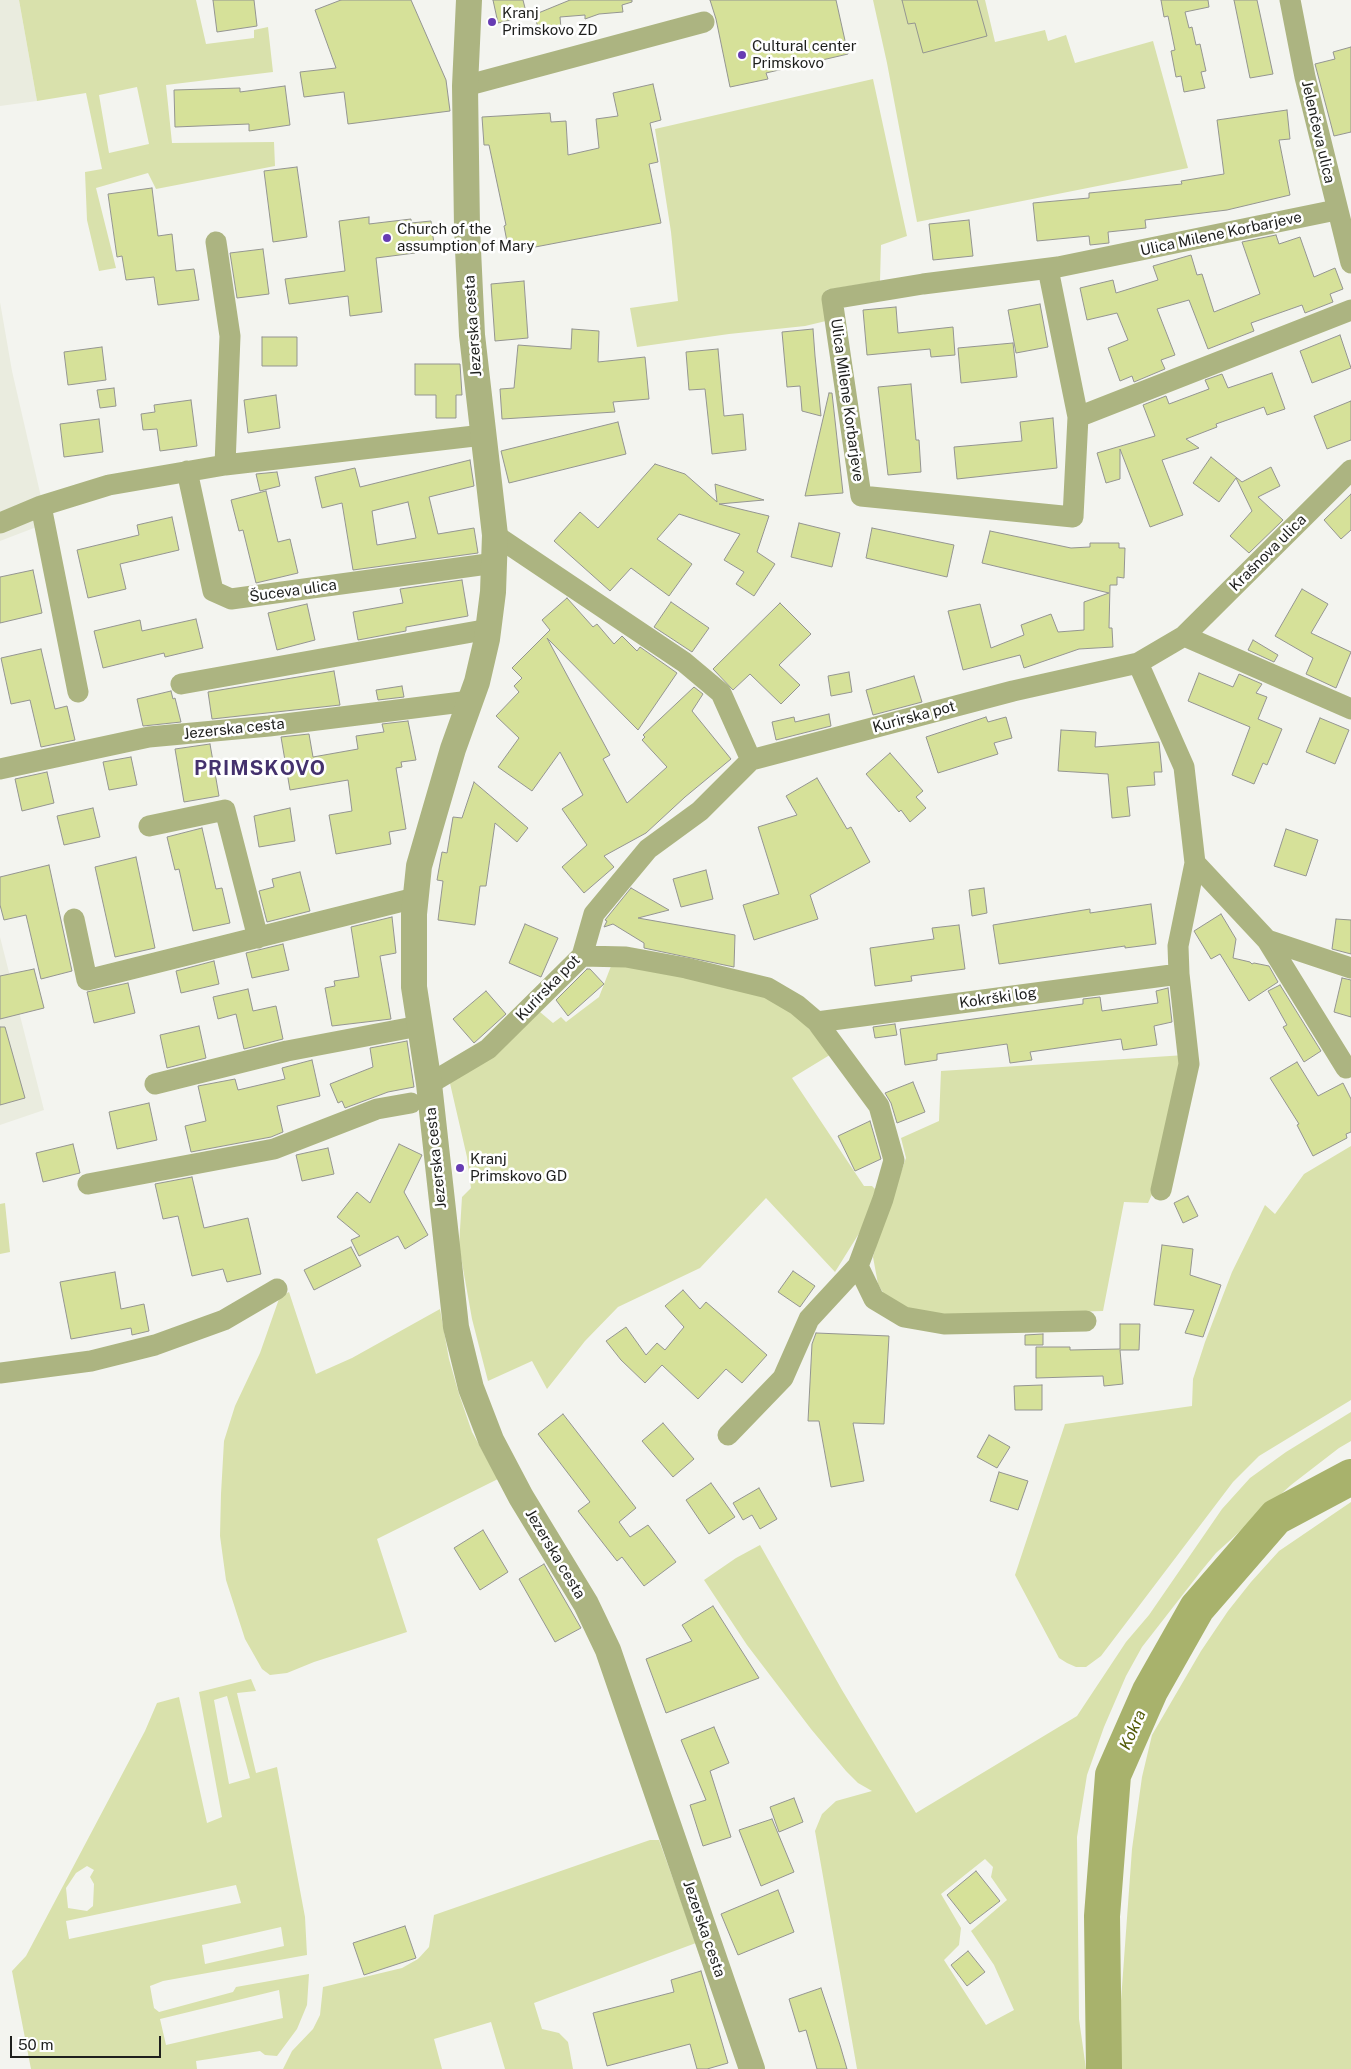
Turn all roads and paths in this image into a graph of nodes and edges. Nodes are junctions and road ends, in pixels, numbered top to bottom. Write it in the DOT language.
graph roads {
  1 [pos="469,0"];
  2 [pos="1290,0"];
  3 [pos="704,22"];
  4 [pos="465,86"];
  5 [pos="1336,210"];
  6 [pos="216,242"];
  7 [pos="1351,264"];
  8 [pos="1048,268"];
  9 [pos="1351,310"];
  10 [pos="1078,417"];
  11 [pos="483,435"];
  12 [pos="225,465"];
  13 [pos="1351,470"];
  14 [pos="187,471"];
  15 [pos="41,506"];
  16 [pos="0,523"];
  17 [pos="495,535"];
  18 [pos="495,563"];
  19 [pos="488,629"];
  20 [pos="1184,636"];
  21 [pos="1138,663"];
  22 [pos="181,684"];
  23 [pos="78,692"];
  24 [pos="470,701"];
  25 [pos="1351,709"];
  26 [pos="751,760"];
  27 [pos="0,769"];
  28 [pos="149,826"];
  29 [pos="1195,863"];
  30 [pos="415,898"];
  31 [pos="74,919"];
  32 [pos="258,938"];
  33 [pos="1268,940"];
  34 [pos="582,956"];
  35 [pos="1351,968"];
  36 [pos="1179,974"];
  37 [pos="817,1022"];
  38 [pos="419,1026"];
  39 [pos="1346,1068"];
  40 [pos="155,1084"];
  41 [pos="428,1084"];
  42 [pos="411,1103"];
  43 [pos="88,1184"];
  44 [pos="1161,1190"];
  45 [pos="858,1266"];
  46 [pos="277,1288"];
  47 [pos="1086,1321"];
  48 [pos="0,1373"];
  49 [pos="728,1435"];
  50 [pos="752,2069"];
  1 -- 4 [label="street, Jezerska cesta"];
  2 -- 5 [label="street, Jelenčeva ulica"];
  3 -- 4 [label="street"];
  4 -- 11 [label="street, Jezerska cesta"];
  5 -- 7 [label="street, Jelenčeva ulica"];
  5 -- 8 [label="street, Ulica Milene Korbarjeve"];
  6 -- 12 [label="street"];
  8 -- 10 [label="street, Ulica Milene Korbarjeve"];
  8 -- 10 [label="street, Ulica Milene Korbarjeve"];
  9 -- 10 [label="street"];
  11 -- 12 [label="street"];
  11 -- 17 [label="street, Jezerska cesta"];
  12 -- 14 [label="street"];
  13 -- 20 [label="street, Krašnova ulica"];
  14 -- 15 [label="street"];
  14 -- 18 [label="street, Šuceva ulica"];
  15 -- 16 [label="street"];
  15 -- 23 [label="street"];
  17 -- 18 [label="street, Jezerska cesta"];
  17 -- 26 [label="street"];
  18 -- 19 [label="street, Jezerska cesta"];
  19 -- 22 [label="street"];
  19 -- 24 [label="street, Jezerska cesta"];
  20 -- 21 [label="street, Krašnova ulica"];
  20 -- 25 [label="street"];
  21 -- 26 [label="street, Kurirska pot"];
  21 -- 29 [label="street"];
  24 -- 27 [label="street, Jezerska cesta"];
  24 -- 30 [label="street, Jezerska cesta"];
  26 -- 34 [label="street, Kurirska pot"];
  28 -- 32 [label="street"];
  29 -- 33 [label="street"];
  29 -- 36 [label="street"];
  30 -- 32 [label="street"];
  30 -- 38 [label="street, Jezerska cesta"];
  31 -- 32 [label="street"];
  33 -- 35 [label="street"];
  33 -- 39 [label="street"];
  34 -- 37 [label="street"];
  34 -- 41 [label="street, Kurirska pot"];
  36 -- 37 [label="street, Kokrški log"];
  36 -- 44 [label="street"];
  37 -- 45 [label="street"];
  38 -- 40 [label="street"];
  38 -- 41 [label="street, Jezerska cesta"];
  41 -- 50 [label="street, Jezerska cesta"];
  42 -- 43 [label="street, Jezerska cesta"];
  45 -- 47 [label="street"];
  45 -- 49 [label="street"];
  46 -- 48 [label="street"];
}
